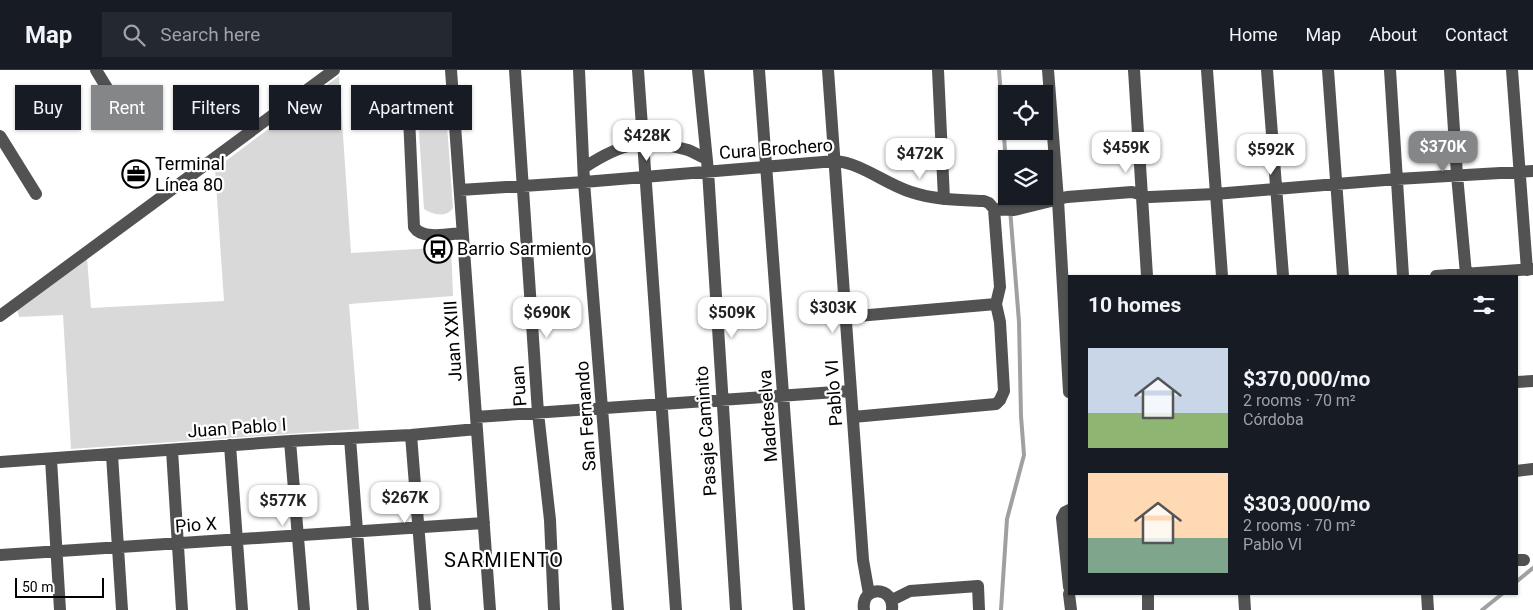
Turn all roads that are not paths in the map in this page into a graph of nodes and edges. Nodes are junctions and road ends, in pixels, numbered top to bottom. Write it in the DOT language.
graph roads {
  1 [pos="96,70"];
  2 [pos="334,70"];
  3 [pos="451,70"];
  4 [pos="515,70"];
  5 [pos="579,70"];
  6 [pos="638,70"];
  7 [pos="698,70"];
  8 [pos="759,70"];
  9 [pos="828,70"];
  10 [pos="938,70"];
  11 [pos="1048,70"];
  12 [pos="1134,70"];
  13 [pos="1207,70"];
  14 [pos="1267,70"];
  15 [pos="1328,70"];
  16 [pos="1390,70"];
  17 [pos="1450,70"];
  18 [pos="1512,70"];
  19 [pos="105,85"];
  20 [pos="452,85"];
  21 [pos="410,130"];
  22 [pos="456,130"];
  23 [pos="0,136"];
  24 [pos="644,143"];
  25 [pos="705,158"];
  26 [pos="835,161"];
  27 [pos="585,166"];
  28 [pos="767,167"];
  29 [pos="1533,171"];
  30 [pos="708,172"];
  31 [pos="1519,172"];
  32 [pos="1456,175"];
  33 [pos="646,176"];
  34 [pos="1397,179"];
  35 [pos="584,182"];
  36 [pos="1337,184"];
  37 [pos="523,185"];
  38 [pos="1277,189"];
  39 [pos="460,190"];
  40 [pos="36,194"];
  41 [pos="1215,194"];
  42 [pos="1141,195"];
  43 [pos="944,199"];
  44 [pos="1058,200"];
  45 [pos="1004,210"];
  46 [pos="462,234"];
  47 [pos="1530,269"];
  48 [pos="1466,274"];
  49 [pos="1147,275"];
  50 [pos="1222,275"];
  51 [pos="1283,275"];
  52 [pos="1343,275"];
  53 [pos="1403,275"];
  54 [pos="1451,275"];
  55 [pos="996,304"];
  56 [pos="0,316"];
  57 [pos="846,317"];
  58 [pos="1068,375"];
  59 [pos="1533,381"];
  60 [pos="1518,382"];
  61 [pos="850,391"];
  62 [pos="784,396"];
  63 [pos="722,400"];
  64 [pos="662,404"];
  65 [pos="603,409"];
  66 [pos="538,413"];
  67 [pos="853,417"];
  68 [pos="477,423"];
  69 [pos="411,436"];
  70 [pos="350,438"];
  71 [pos="290,442"];
  72 [pos="230,446"];
  73 [pos="172,450"];
  74 [pos="112,455"];
  75 [pos="51,459"];
  76 [pos="0,462"];
  77 [pos="1533,469"];
  78 [pos="1518,471"];
  79 [pos="1065,514"];
  80 [pos="484,523"];
  81 [pos="419,527"];
  82 [pos="357,531"];
  83 [pos="297,535"];
  84 [pos="237,540"];
  85 [pos="178,544"];
  86 [pos="118,548"];
  87 [pos="56,552"];
  88 [pos="0,555"];
  89 [pos="1068,569"];
  90 [pos="869,594"];
  91 [pos="1069,595"];
  92 [pos="1148,595"];
  93 [pos="1244,595"];
  94 [pos="1427,595"];
  95 [pos="892,605"];
  96 [pos="60,610"];
  97 [pos="122,610"];
  98 [pos="182,610"];
  99 [pos="242,610"];
  100 [pos="304,610"];
  101 [pos="363,610"];
  102 [pos="425,610"];
  103 [pos="490,610"];
  104 [pos="554,610"];
  105 [pos="618,610"];
  106 [pos="676,610"];
  107 [pos="736,610"];
  108 [pos="799,610"];
  109 [pos="864,610"];
  110 [pos="979,610"];
  111 [pos="1071,610"];
  112 [pos="1148,610"];
  113 [pos="1245,610"];
  114 [pos="1428,610"];
  1 -- 19 [label="street"];
  2 -- 56 [label="street"];
  3 -- 20 [label="street, Juan XXIII"];
  4 -- 37 [label="street, Puan"];
  5 -- 27 [label="street, San Fernando"];
  6 -- 24 [label="street"];
  7 -- 25 [label="street, Pasaje Caminito"];
  8 -- 28 [label="street, Madreselva"];
  9 -- 26 [label="street, Pablo VI"];
  10 -- 43 [label="street"];
  11 -- 44 [label="street"];
  12 -- 42 [label="street"];
  13 -- 41 [label="street"];
  14 -- 38 [label="street"];
  15 -- 36 [label="street"];
  16 -- 34 [label="street"];
  17 -- 32 [label="street"];
  18 -- 31 [label="street"];
  21 -- 46 [label="street"];
  22 -- 39 [label="street, Juan XXIII"];
  23 -- 40 [label="street"];
  24 -- 25 [label="street"];
  24 -- 27 [label="street"];
  24 -- 33 [label="street"];
  25 -- 30 [label="street, Pasaje Caminito"];
  26 -- 28 [label="street, Cura Brochero"];
  26 -- 43 [label="street, Cura Brochero"];
  26 -- 57 [label="street, Pablo VI"];
  27 -- 35 [label="street, San Fernando"];
  28 -- 30 [label="street, Cura Brochero"];
  28 -- 62 [label="street, Madreselva"];
  29 -- 31 [label="street"];
  30 -- 33 [label="street, Cura Brochero"];
  30 -- 63 [label="street, Pasaje Caminito"];
  31 -- 32 [label="street"];
  31 -- 47 [label="street"];
  32 -- 34 [label="street"];
  32 -- 48 [label="street"];
  33 -- 35 [label="street, Cura Brochero"];
  33 -- 64 [label="street"];
  34 -- 36 [label="street"];
  34 -- 53 [label="street"];
  35 -- 37 [label="street, Cura Brochero"];
  35 -- 65 [label="street, San Fernando"];
  36 -- 38 [label="street"];
  36 -- 52 [label="street"];
  37 -- 39 [label="street, Cura Brochero"];
  37 -- 66 [label="street, Puan"];
  38 -- 41 [label="street"];
  38 -- 51 [label="street"];
  39 -- 46 [label="street, Juan XXIII"];
  41 -- 42 [label="street"];
  41 -- 50 [label="street"];
  42 -- 44 [label="street"];
  42 -- 49 [label="street"];
  43 -- 45 [label="street, Cura Brochero"];
  44 -- 45 [label="street"];
  44 -- 58 [label="street"];
  45 -- 55 [label="street"];
  46 -- 68 [label="street, Juan XXIII"];
  47 -- 48 [label="street"];
  48 -- 54 [label="street"];
  55 -- 57 [label="street"];
  55 -- 67 [label="street"];
  57 -- 61 [label="street, Pablo VI"];
  59 -- 60 [label="street"];
  61 -- 62 [label="street, Juan Pablo I"];
  61 -- 67 [label="street, Pablo VI"];
  62 -- 63 [label="street, Juan Pablo I"];
  62 -- 108 [label="street, Madreselva"];
  63 -- 64 [label="street, Juan Pablo I"];
  63 -- 107 [label="street, Pasaje Caminito"];
  64 -- 65 [label="street, Juan Pablo I"];
  64 -- 106 [label="street"];
  65 -- 66 [label="street, Juan Pablo I"];
  65 -- 105 [label="street, San Fernando"];
  66 -- 68 [label="street, Juan Pablo I"];
  66 -- 104 [label="street, Puan"];
  67 -- 90 [label="street, Pablo VI"];
  68 -- 69 [label="street, Juan Pablo I"];
  68 -- 80 [label="street, Juan XXIII"];
  69 -- 70 [label="street, Juan Pablo I"];
  69 -- 81 [label="street"];
  70 -- 71 [label="street, Juan Pablo I"];
  70 -- 82 [label="street"];
  71 -- 72 [label="street, Juan Pablo I"];
  71 -- 83 [label="street"];
  72 -- 73 [label="street, Juan Pablo I"];
  72 -- 84 [label="street"];
  73 -- 74 [label="street, Juan Pablo I"];
  73 -- 85 [label="street"];
  74 -- 75 [label="street, Juan Pablo I"];
  74 -- 86 [label="street"];
  75 -- 76 [label="street, Juan Pablo I"];
  75 -- 87 [label="street"];
  77 -- 78 [label="street"];
  79 -- 89 [label="street"];
  80 -- 81 [label="street, Pio X"];
  80 -- 103 [label="street, Juan XXIII"];
  81 -- 82 [label="street, Pio X"];
  81 -- 102 [label="street"];
  82 -- 83 [label="street, Pio X"];
  82 -- 101 [label="street"];
  83 -- 84 [label="street, Pio X"];
  83 -- 100 [label="street"];
  84 -- 85 [label="street, Pio X"];
  84 -- 99 [label="street"];
  85 -- 86 [label="street, Pio X"];
  85 -- 98 [label="street"];
  86 -- 87 [label="street, Pio X"];
  86 -- 97 [label="street"];
  87 -- 88 [label="street, Pio X"];
  87 -- 96 [label="street"];
  90 -- 95 [label="street"];
  90 -- 109 [label="street"];
  91 -- 111 [label="street"];
  92 -- 112 [label="street"];
  93 -- 113 [label="street"];
  94 -- 114 [label="street"];
  95 -- 110 [label="street"];
}
